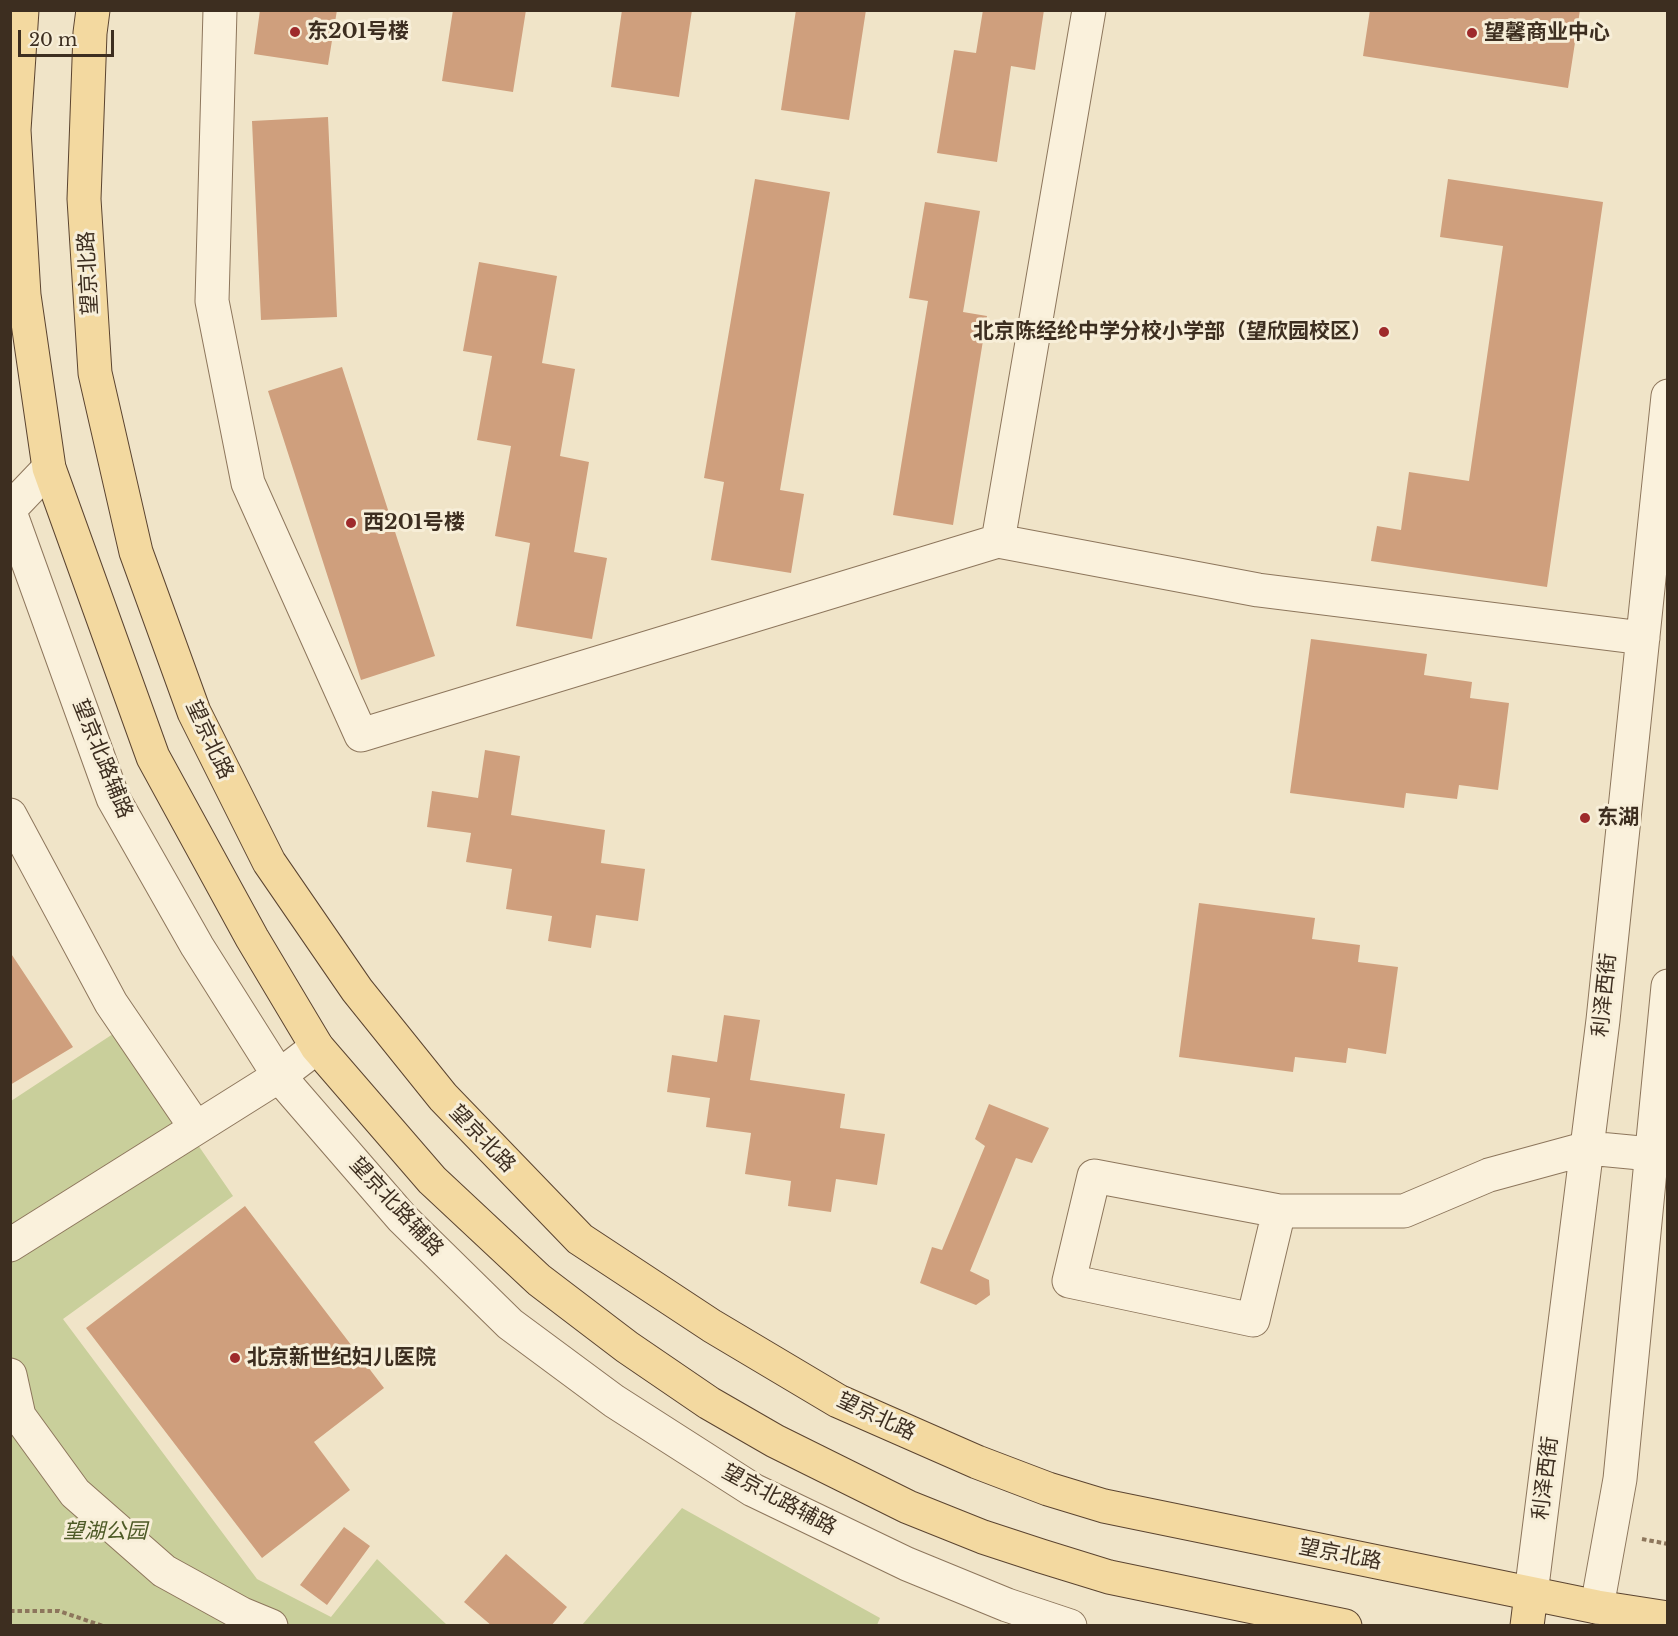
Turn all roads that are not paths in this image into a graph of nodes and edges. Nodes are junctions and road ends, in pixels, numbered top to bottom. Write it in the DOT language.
graph roads {
  1 [pos="22,10"];
  2 [pos="93,10"];
  3 [pos="219,10"];
  4 [pos="1089,10"];
  5 [pos="1668,396"];
  6 [pos="49,468"];
  7 [pos="10,511"];
  8 [pos="998,541"];
  9 [pos="1643,638"];
  10 [pos="10,815"];
  11 [pos="1668,986"];
  12 [pos="317,1047"];
  13 [pos="279,1076"];
  14 [pos="196,1128"];
  15 [pos="1588,1148"];
  16 [pos="1651,1154"];
  17 [pos="1279,1211"];
  18 [pos="10,1245"];
  19 [pos="10,1375"];
  20 [pos="1529,1610"];
  21 [pos="1596,1616"];
  22 [pos="1668,1618"];
  23 [pos="272,1626"];
  24 [pos="1070,1626"];
  25 [pos="1345,1626"];
  1 -- 6 [label="main road"];
  2 -- 20 [label="main road, 望京北路"];
  3 -- 8 [label="street"];
  4 -- 8 [label="street"];
  5 -- 9 [label="street, 利泽西街"];
  6 -- 7 [label="street"];
  6 -- 12 [label="main road"];
  7 -- 13 [label="street, 望京北路辅路"];
  8 -- 9 [label="street"];
  9 -- 15 [label="street, 利泽西街"];
  10 -- 14 [label="street"];
  11 -- 16 [label="street"];
  12 -- 13 [label="street"];
  12 -- 25 [label="main road"];
  13 -- 14 [label="street"];
  13 -- 24 [label="street, 望京北路辅路"];
  14 -- 18 [label="street"];
  15 -- 16 [label="street"];
  15 -- 17 [label="street"];
  15 -- 20 [label="street, 利泽西街"];
  16 -- 21 [label="street"];
  17 -- 17 [label="street"];
  19 -- 23 [label="street"];
  20 -- 21 [label="main road, 望京北路"];
  21 -- 22 [label="main road, 望京北路"];
}
